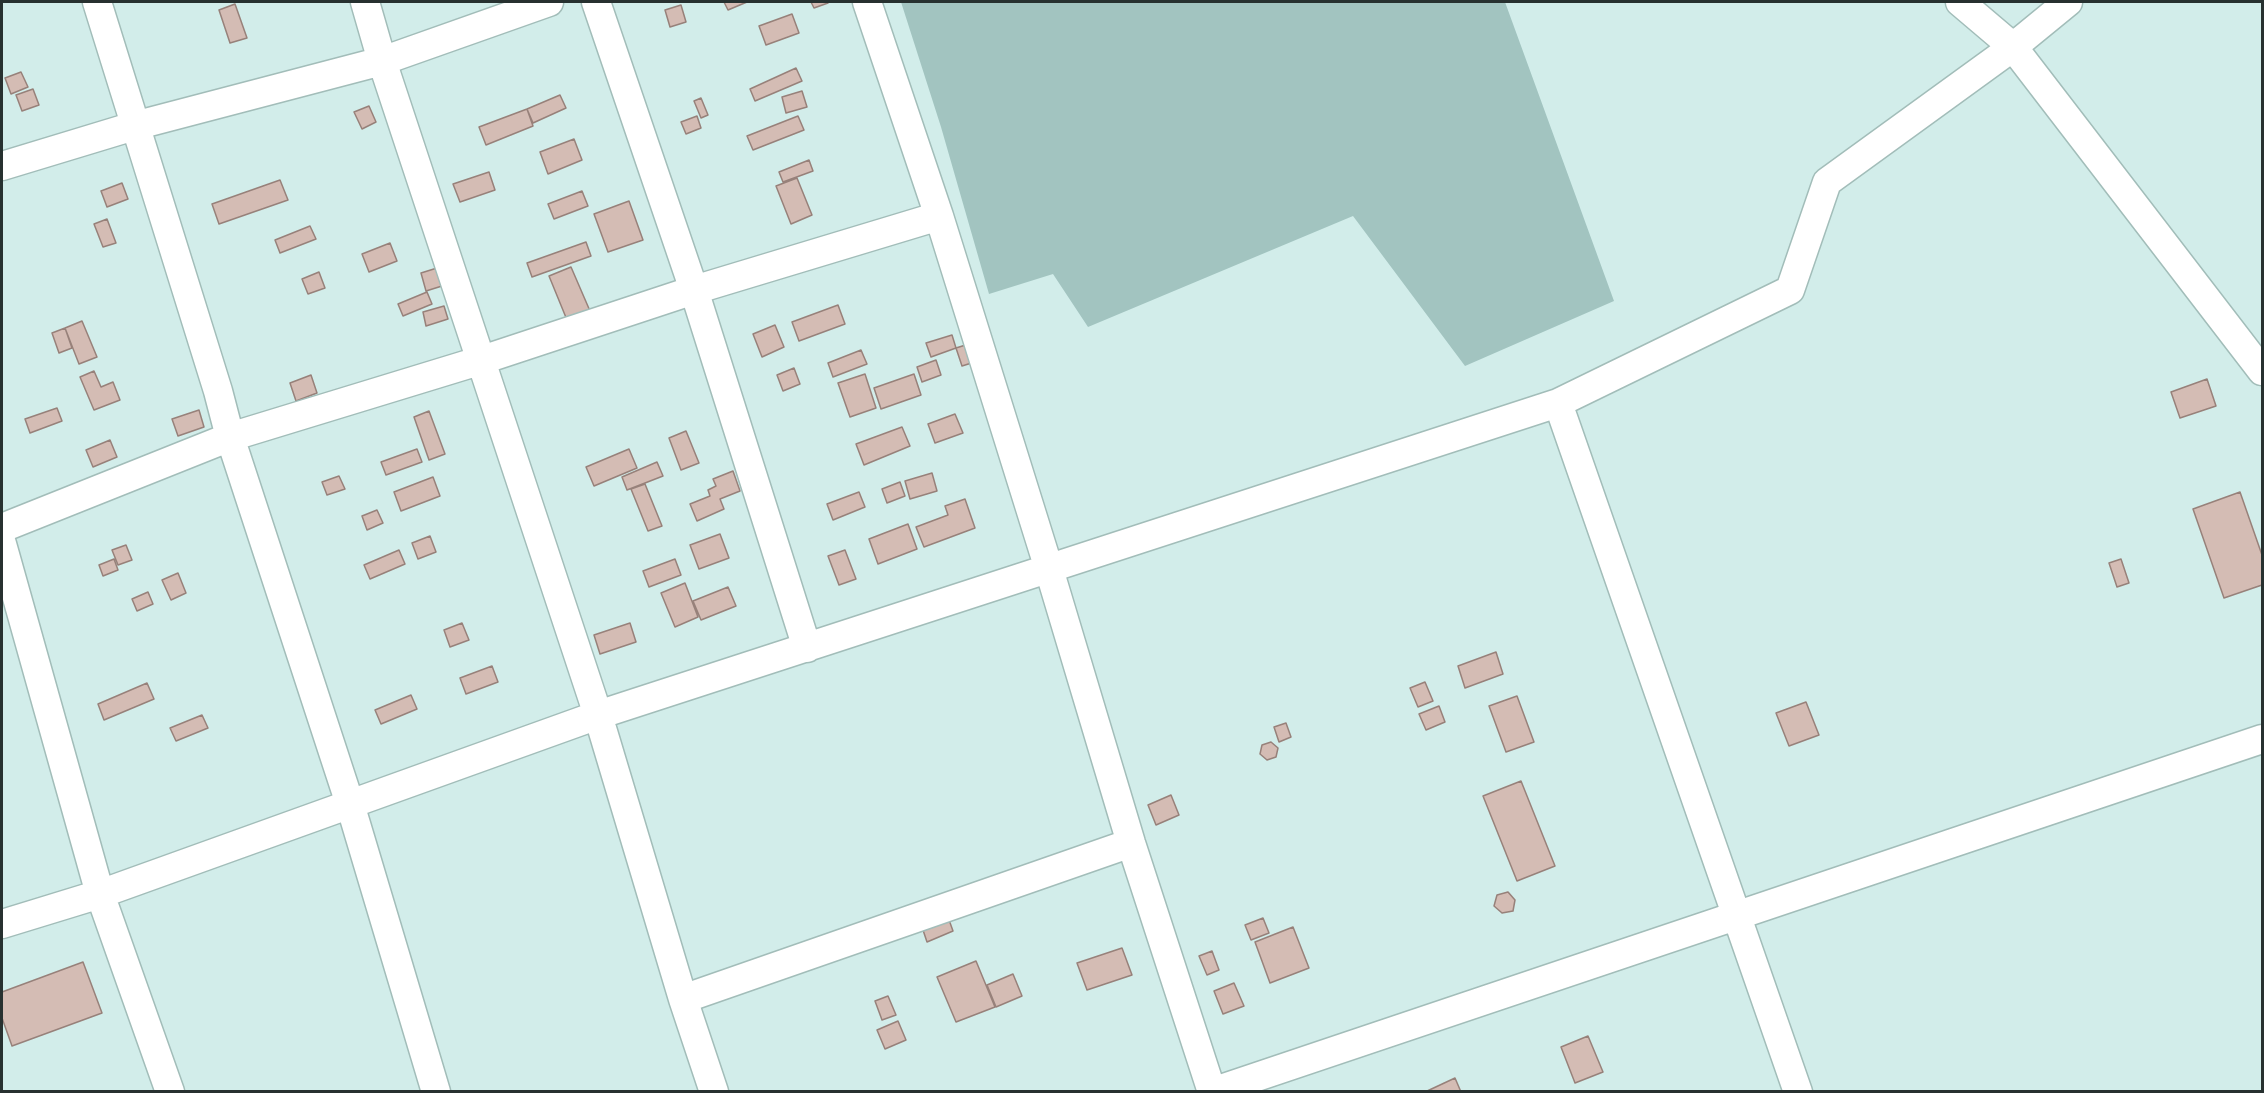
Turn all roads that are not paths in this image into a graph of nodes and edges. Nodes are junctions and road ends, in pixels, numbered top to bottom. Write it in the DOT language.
graph roads {
  1 [pos="97,2"];
  2 [pos="365,2"];
  3 [pos="549,2"];
  4 [pos="596,2"];
  5 [pos="867,2"];
  6 [pos="1960,2"];
  7 [pos="2068,2"];
  8 [pos="2013,47"];
  9 [pos="382,62"];
  10 [pos="134,126"];
  11 [pos="2,166"];
  12 [pos="939,216"];
  13 [pos="694,290"];
  14 [pos="482,360"];
  15 [pos="2262,371"];
  16 [pos="1558,403"];
  17 [pos="230,437"];
  18 [pos="2,528"];
  19 [pos="2,544"];
  20 [pos="1049,569"];
  21 [pos="807,648"];
  22 [pos="598,715"];
  23 [pos="2262,739"];
  24 [pos="350,804"];
  25 [pos="1131,843"];
  26 [pos="100,894"];
  27 [pos="1737,915"];
  28 [pos="2,924"];
  29 [pos="683,999"];
  30 [pos="170,1092"];
  31 [pos="436,1092"];
  32 [pos="714,1092"];
  33 [pos="1212,1092"];
  34 [pos="1798,1092"];
  1 -- 10 [label="street"];
  2 -- 9 [label="street"];
  3 -- 9 [label="street"];
  4 -- 13 [label="street"];
  5 -- 12 [label="street"];
  6 -- 8 [label="street"];
  7 -- 8 [label="street"];
  8 -- 15 [label="street"];
  8 -- 16 [label="street"];
  9 -- 10 [label="street"];
  9 -- 14 [label="street"];
  10 -- 11 [label="street"];
  10 -- 17 [label="street"];
  12 -- 13 [label="street"];
  12 -- 20 [label="street"];
  13 -- 14 [label="street"];
  13 -- 21 [label="street"];
  14 -- 17 [label="street"];
  14 -- 22 [label="street"];
  16 -- 20 [label="street"];
  16 -- 27 [label="street"];
  17 -- 18 [label="street"];
  17 -- 24 [label="street"];
  19 -- 26 [label="street"];
  20 -- 21 [label="street"];
  20 -- 25 [label="street"];
  21 -- 22 [label="street"];
  22 -- 24 [label="street"];
  22 -- 29 [label="street"];
  23 -- 27 [label="street"];
  24 -- 26 [label="street"];
  24 -- 31 [label="street"];
  25 -- 29 [label="street"];
  25 -- 33 [label="street"];
  26 -- 28 [label="street"];
  26 -- 30 [label="street"];
  27 -- 33 [label="street"];
  27 -- 34 [label="street"];
  29 -- 32 [label="street"];
}
